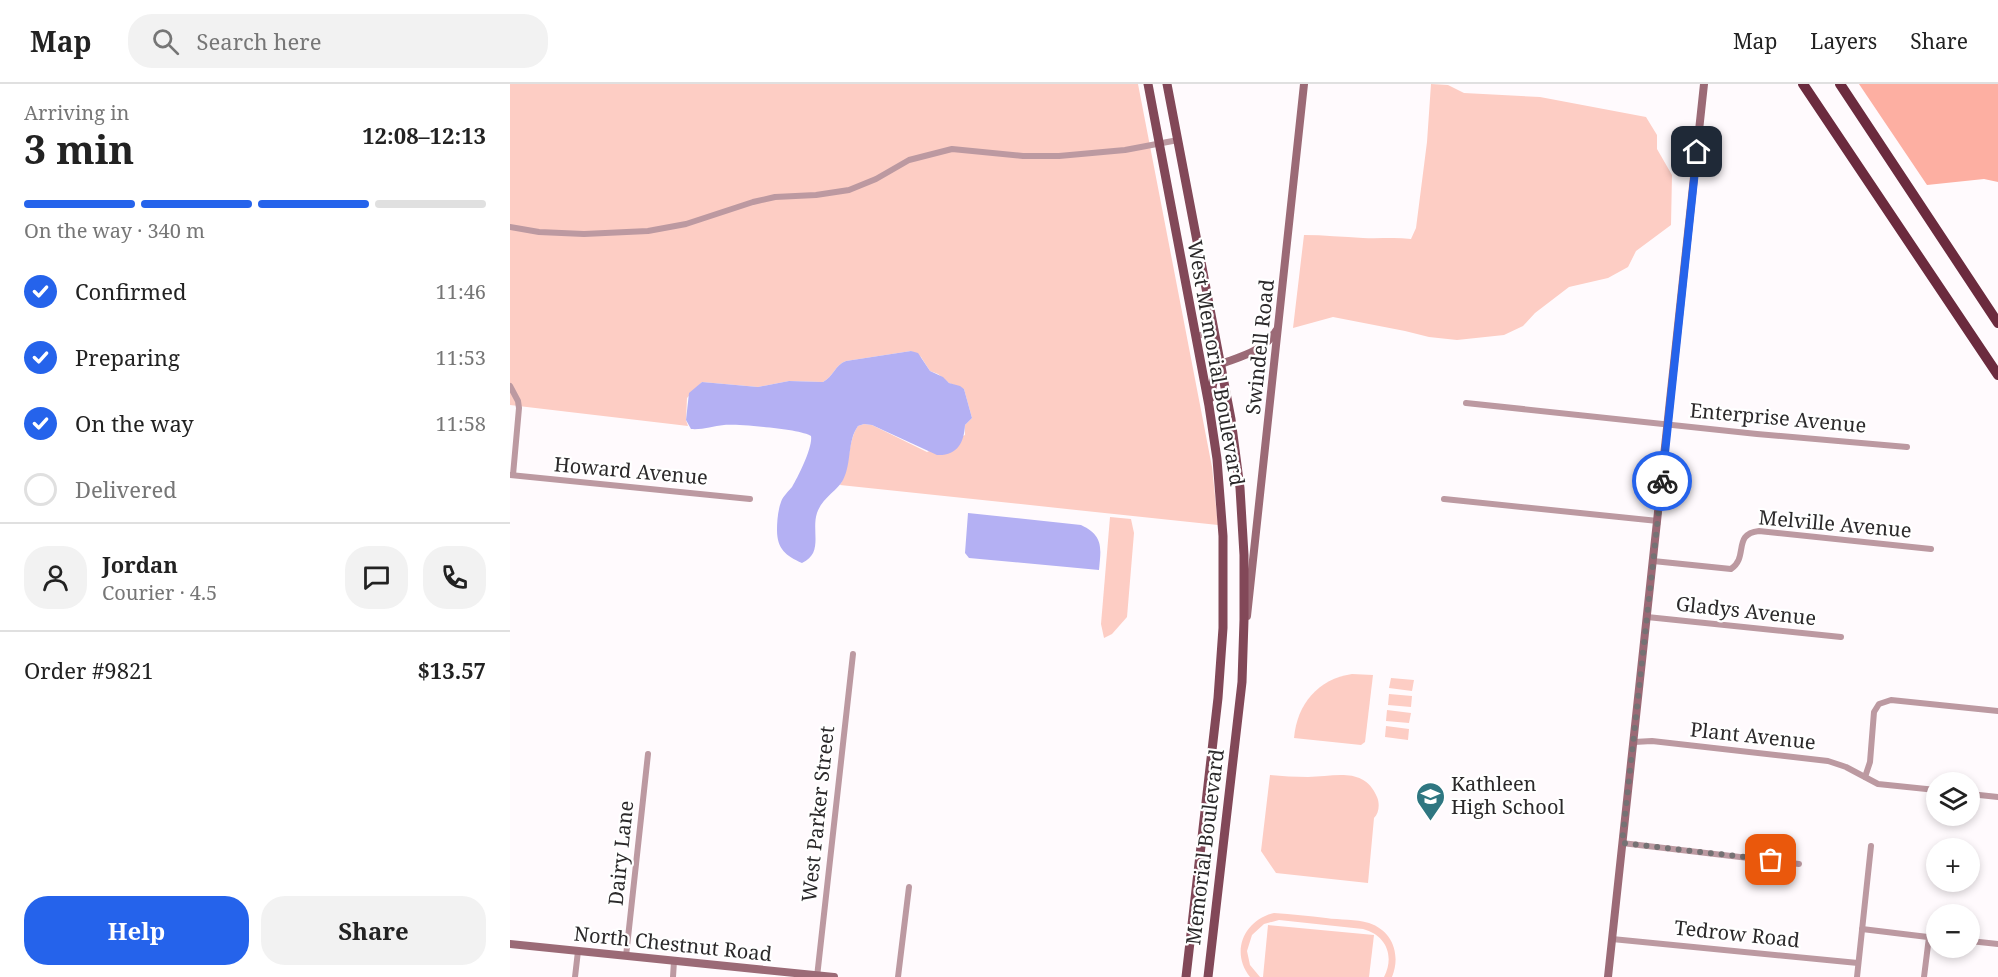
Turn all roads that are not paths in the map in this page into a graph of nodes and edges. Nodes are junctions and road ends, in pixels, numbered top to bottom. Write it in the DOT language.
graph roads {
  1 [pos="1148,84"];
  2 [pos="1167,84"];
  3 [pos="1304,84"];
  4 [pos="1704,84"];
  5 [pos="1803,84"];
  6 [pos="1839,84"];
  7 [pos="1178,140"];
  8 [pos="1159,143"];
  9 [pos="510,227"];
  10 [pos="1998,323"];
  11 [pos="1278,328"];
  12 [pos="1215,332"];
  13 [pos="1196,336"];
  14 [pos="1256,351"];
  15 [pos="1275,360"];
  16 [pos="1221,364"];
  17 [pos="1998,375"];
  18 [pos="510,386"];
  19 [pos="1466,403"];
  20 [pos="1209,406"];
  21 [pos="1669,423"];
  22 [pos="1907,447"];
  23 [pos="511,475"];
  24 [pos="750,499"];
  25 [pos="1444,499"];
  26 [pos="1658,521"];
  27 [pos="1931,549"];
  28 [pos="1653,561"];
  29 [pos="1647,617"];
  30 [pos="1841,637"];
  31 [pos="1244,650"];
  32 [pos="853,654"];
  33 [pos="1998,711"];
  34 [pos="1215,722"];
  35 [pos="1238,722"];
  36 [pos="1634,742"];
  37 [pos="648,754"];
  38 [pos="1865,777"];
  39 [pos="1926,789"];
  40 [pos="1980,795"];
  41 [pos="1998,797"];
  42 [pos="1622,843"];
  43 [pos="1871,846"];
  44 [pos="1799,864"];
  45 [pos="909,887"];
  46 [pos="1862,929"];
  47 [pos="1926,937"];
  48 [pos="1612,939"];
  49 [pos="1980,942"];
  50 [pos="510,944"];
  51 [pos="1998,944"];
  52 [pos="578,951"];
  53 [pos="626,956"];
  54 [pos="1926,958"];
  55 [pos="674,961"];
  56 [pos="1858,963"];
  57 [pos="818,976"];
  58 [pos="575,977"];
  59 [pos="673,977"];
  60 [pos="834,977"];
  61 [pos="898,977"];
  62 [pos="1186,977"];
  63 [pos="1208,977"];
  64 [pos="1608,977"];
  65 [pos="1857,977"];
  66 [pos="1924,977"];
  1 -- 8 [label="main road, West Memorial Boulevard"];
  2 -- 7 [label="main road, West Memorial Boulevard"];
  3 -- 11 [label="street, Swindell Road"];
  4 -- 21 [label="street"];
  5 -- 17 [label="highway"];
  6 -- 10 [label="highway"];
  7 -- 8 [label="street"];
  7 -- 12 [label="main road, West Memorial Boulevard"];
  8 -- 9 [label="street"];
  8 -- 13 [label="main road, West Memorial Boulevard"];
  11 -- 14 [label="street"];
  11 -- 15 [label="street, Swindell Road"];
  12 -- 13 [label="street"];
  12 -- 16 [label="main road, West Memorial Boulevard"];
  13 -- 20 [label="main road, West Memorial Boulevard"];
  14 -- 15 [label="street"];
  14 -- 16 [label="street"];
  15 -- 31 [label="street, Swindell Road"];
  16 -- 20 [label="main road"];
  16 -- 31 [label="main road, West Memorial Boulevard"];
  18 -- 23 [label="street"];
  19 -- 21 [label="street, Enterprise Avenue"];
  20 -- 34 [label="main road, West Memorial Boulevard"];
  21 -- 22 [label="street, Enterprise Avenue"];
  21 -- 26 [label="street"];
  23 -- 24 [label="street, Howard Avenue"];
  25 -- 26 [label="street"];
  26 -- 28 [label="street"];
  27 -- 28 [label="street, Melville Avenue"];
  28 -- 29 [label="street"];
  29 -- 30 [label="street, Gladys Avenue"];
  29 -- 36 [label="street"];
  31 -- 35 [label="main road, West Memorial Boulevard"];
  32 -- 57 [label="street, West Parker Street"];
  33 -- 38 [label="street"];
  34 -- 62 [label="main road, Memorial Boulevard"];
  35 -- 63 [label="main road, Memorial Boulevard"];
  36 -- 38 [label="street, Plant Avenue"];
  36 -- 42 [label="street"];
  37 -- 53 [label="street, Dairy Lane"];
  38 -- 39 [label="street, Plant Avenue"];
  40 -- 41 [label="street"];
  42 -- 44 [label="street"];
  42 -- 48 [label="street"];
  43 -- 46 [label="street"];
  45 -- 61 [label="street"];
  46 -- 47 [label="street"];
  46 -- 56 [label="street"];
  48 -- 56 [label="street, Tedrow Road"];
  48 -- 64 [label="street"];
  49 -- 51 [label="street"];
  50 -- 52 [label="street, North Chestnut Road"];
  52 -- 53 [label="street, North Chestnut Road"];
  52 -- 58 [label="street"];
  53 -- 55 [label="street, North Chestnut Road"];
  54 -- 66 [label="street"];
  55 -- 57 [label="street, North Chestnut Road"];
  55 -- 59 [label="street"];
  56 -- 65 [label="street"];
  57 -- 60 [label="street, North Chestnut Road"];
}
